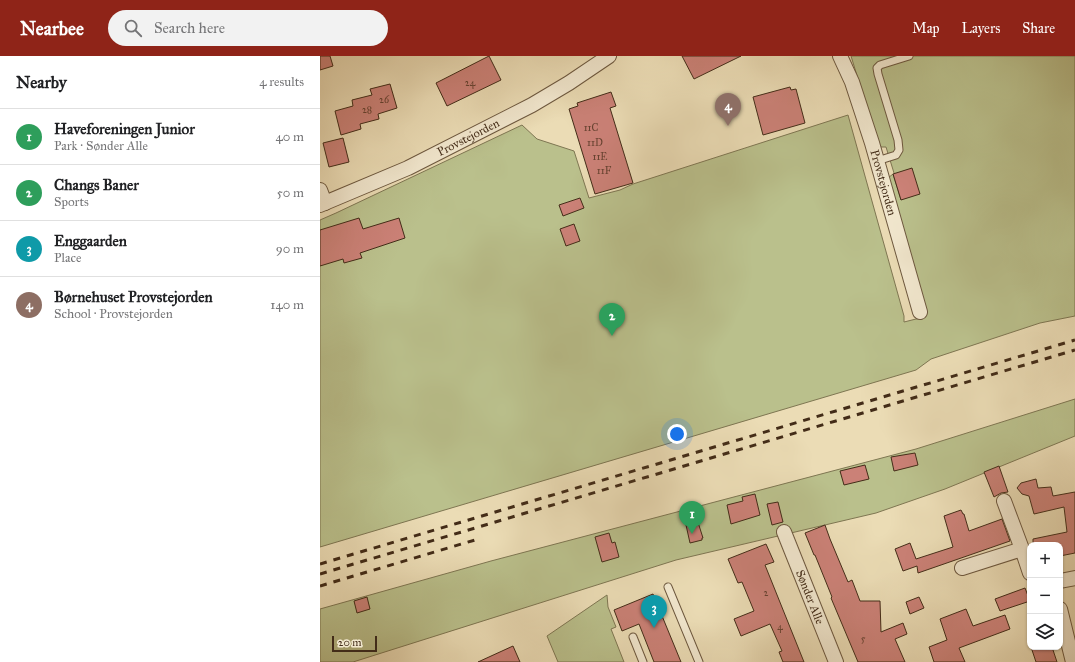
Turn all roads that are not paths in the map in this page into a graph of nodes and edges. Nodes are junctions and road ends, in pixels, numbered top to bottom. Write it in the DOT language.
graph roads {
  1 [pos="609,56"];
  2 [pos="840,56"];
  3 [pos="909,56"];
  4 [pos="877,161"];
  5 [pos="322,199"];
  6 [pos="920,312"];
  7 [pos="1004,501"];
  8 [pos="784,532"];
  9 [pos="1022,549"];
  10 [pos="1027,564"];
  11 [pos="962,568"];
  12 [pos="1075,578"];
  13 [pos="1063,580"];
  14 [pos="668,587"];
  15 [pos="1061,614"];
  16 [pos="633,637"];
  17 [pos="643,662"];
  18 [pos="699,662"];
  19 [pos="836,662"];
  20 [pos="1073,662"];
  1 -- 5 [label="street, Provstejorden"];
  2 -- 4 [label="street, Provstejorden"];
  3 -- 4 [label="lane"];
  4 -- 6 [label="street, Provstejorden"];
  7 -- 9 [label="street"];
  8 -- 19 [label="street, Sønder Alle"];
  9 -- 10 [label="street"];
  9 -- 11 [label="street"];
  12 -- 13 [label="street"];
  14 -- 18 [label="lane"];
  15 -- 20 [label="street"];
  16 -- 17 [label="lane"];
}
